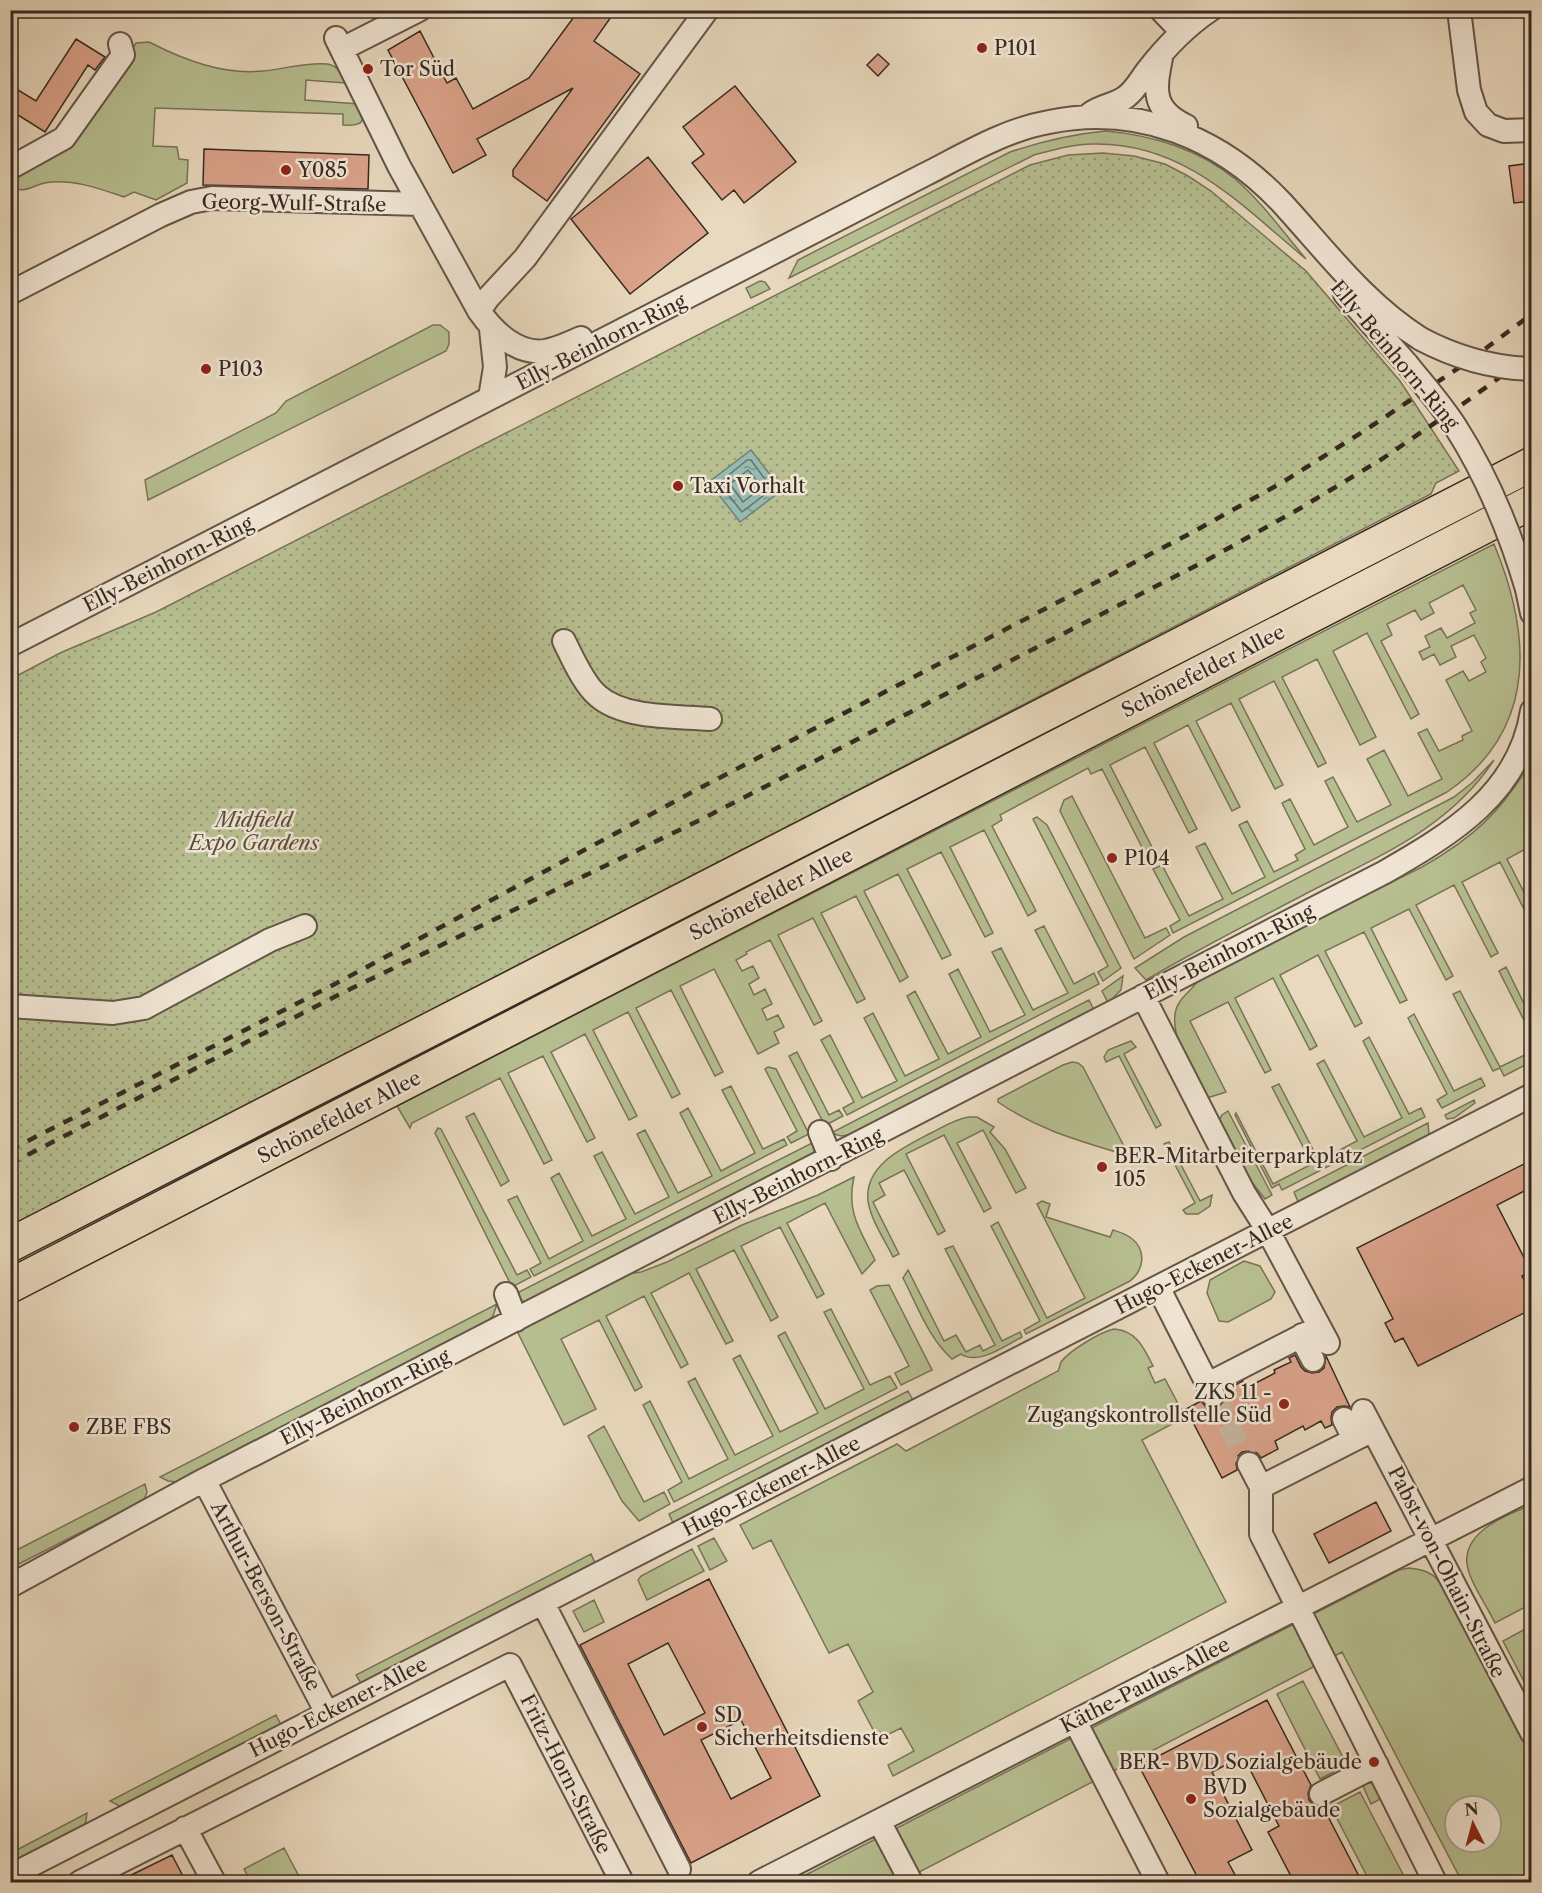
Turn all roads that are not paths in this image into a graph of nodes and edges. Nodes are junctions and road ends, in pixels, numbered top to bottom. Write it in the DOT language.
graph roads {
  1 [pos="419,10"];
  2 [pos="707,10"];
  3 [pos="1161,10"];
  4 [pos="1210,10"];
  5 [pos="1459,10"];
  6 [pos="1182,32"];
  7 [pos="120,44"];
  8 [pos="1162,53"];
  9 [pos="1086,116"];
  10 [pos="1532,130"];
  11 [pos="1208,144"];
  12 [pos="10,168"];
  13 [pos="420,204"];
  14 [pos="1308,232"];
  15 [pos="10,293"];
  16 [pos="485,320"];
  17 [pos="617,333"];
  18 [pos="1532,369"];
  19 [pos="490,399"];
  20 [pos="1532,464"];
  21 [pos="1532,502"];
  22 [pos="1532,613"];
  23 [pos="564,641"];
  24 [pos="10,645"];
  25 [pos="710,718"];
  26 [pos="1531,722"];
  27 [pos="305,926"];
  28 [pos="1143,996"];
  29 [pos="10,1006"];
  30 [pos="1532,1095"];
  31 [pos="820,1132"];
  32 [pos="831,1159"];
  33 [pos="1268,1230"];
  34 [pos="10,1245"];
  35 [pos="10,1286"];
  36 [pos="1158,1287"];
  37 [pos="506,1294"];
  38 [pos="516,1320"];
  39 [pos="1249,1464"];
  40 [pos="204,1480"];
  41 [pos="1261,1487"];
  42 [pos="1532,1488"];
  43 [pos="1432,1539"];
  44 [pos="10,1586"];
  45 [pos="543,1603"];
  46 [pos="1298,1607"];
  47 [pos="327,1713"];
  48 [pos="1075,1721"];
  49 [pos="1532,1733"];
  50 [pos="1377,1765"];
  51 [pos="1321,1794"];
  52 [pos="879,1821"];
  53 [pos="185,1828"];
  54 [pos="679,1869"];
  55 [pos="10,1876"];
  56 [pos="80,1882"];
  57 [pos="214,1882"];
  58 [pos="622,1882"];
  59 [pos="759,1882"];
  60 [pos="910,1882"];
  61 [pos="1158,1882"];
  62 [pos="1435,1882"];
  1 -- 13 [label="street, Georg-Wulf-Straße"];
  2 -- 16 [label="street"];
  3 -- 6 [label="street"];
  4 -- 6 [label="street"];
  5 -- 10 [label="street"];
  6 -- 8 [label="street"];
  7 -- 12 [label="street"];
  8 -- 9 [label="street"];
  8 -- 11 [label="street, Elly-Beinhorn-Ring"];
  9 -- 11 [label="street, Elly-Beinhorn-Ring"];
  9 -- 17 [label="street, Elly-Beinhorn-Ring"];
  11 -- 14 [label="street, Elly-Beinhorn-Ring"];
  13 -- 15 [label="street, Georg-Wulf-Straße"];
  13 -- 16 [label="street, Georg-Wulf-Straße"];
  14 -- 18 [label="street, Elly-Beinhorn-Ring, bridge"];
  14 -- 22 [label="street, Elly-Beinhorn-Ring, bridge"];
  16 -- 17 [label="street"];
  16 -- 19 [label="street"];
  17 -- 19 [label="street, Elly-Beinhorn-Ring"];
  19 -- 24 [label="street, Elly-Beinhorn-Ring"];
  20 -- 34 [label="highway, Schönefelder Allee"];
  21 -- 35 [label="highway, Schönefelder Allee"];
  23 -- 25 [label="street"];
  26 -- 28 [label="street, Elly-Beinhorn-Ring"];
  27 -- 29 [label="street"];
  28 -- 32 [label="street, Elly-Beinhorn-Ring"];
  28 -- 33 [label="street"];
  30 -- 33 [label="street, Hugo-Eckener-Allee"];
  31 -- 32 [label="street"];
  32 -- 38 [label="street, Elly-Beinhorn-Ring"];
  33 -- 36 [label="street, Hugo-Eckener-Allee"];
  33 -- 36 [label="street"];
  36 -- 45 [label="street, Hugo-Eckener-Allee"];
  37 -- 38 [label="street"];
  38 -- 40 [label="street, Elly-Beinhorn-Ring"];
  39 -- 41 [label="street"];
  40 -- 44 [label="street, Elly-Beinhorn-Ring"];
  40 -- 47 [label="street, Arthur-Berson-Straße"];
  41 -- 43 [label="street, Pabst-von-Ohain-Straße"];
  41 -- 46 [label="street"];
  42 -- 43 [label="street, Käthe-Paulus-Allee"];
  43 -- 46 [label="street, Käthe-Paulus-Allee"];
  43 -- 49 [label="street, Pabst-von-Ohain-Straße"];
  45 -- 47 [label="street, Hugo-Eckener-Allee"];
  45 -- 54 [label="street"];
  46 -- 48 [label="street, Käthe-Paulus-Allee"];
  46 -- 50 [label="street"];
  47 -- 55 [label="street, Hugo-Eckener-Allee"];
  48 -- 52 [label="street, Käthe-Paulus-Allee"];
  48 -- 61 [label="street"];
  50 -- 51 [label="street"];
  50 -- 62 [label="street"];
  52 -- 59 [label="street, Käthe-Paulus-Allee"];
  52 -- 60 [label="street"];
  53 -- 56 [label="street"];
  53 -- 57 [label="street"];
  53 -- 58 [label="street, Fritz-Horn-Straße"];
}
